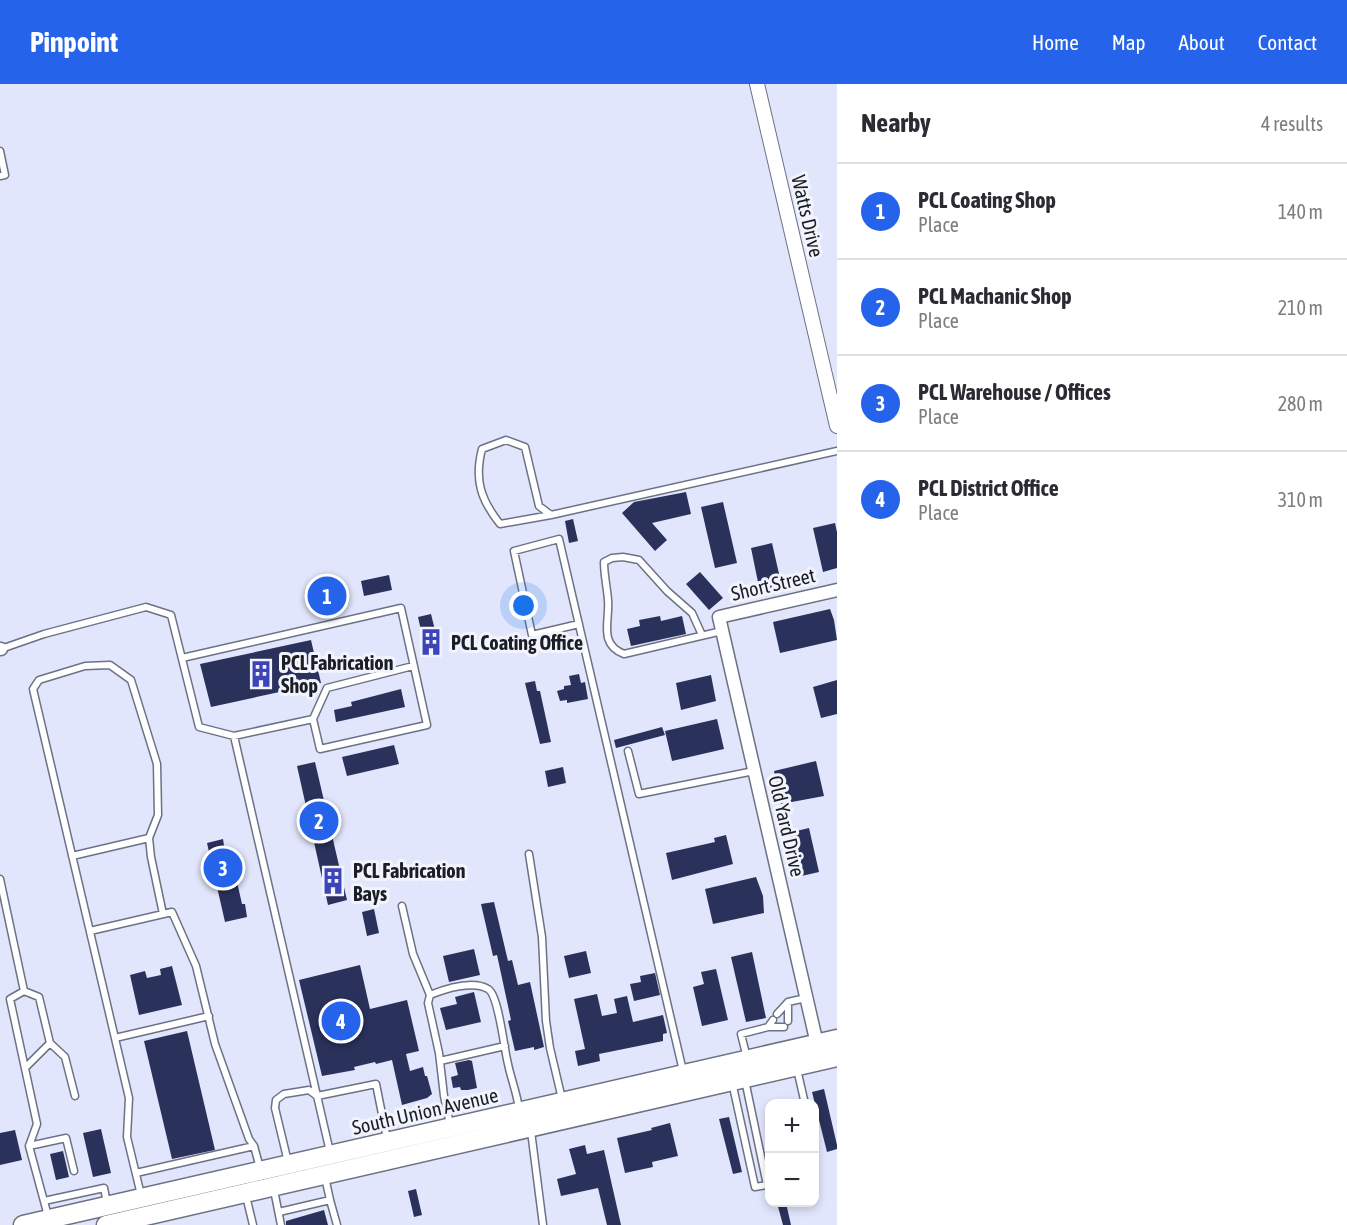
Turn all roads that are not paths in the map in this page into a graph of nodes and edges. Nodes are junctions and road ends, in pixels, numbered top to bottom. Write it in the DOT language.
graph roads {
  1 [pos="757,84"];
  2 [pos="0,151"];
  3 [pos="0,176"];
  4 [pos="837,426"];
  5 [pos="837,451"];
  6 [pos="551,515"];
  7 [pos="837,590"];
  8 [pos="719,617"];
  9 [pos="579,624"];
  10 [pos="722,631"];
  11 [pos="702,635"];
  12 [pos="0,649"];
  13 [pos="182,658"];
  14 [pos="412,666"];
  15 [pos="313,719"];
  16 [pos="234,736"];
  17 [pos="628,751"];
  18 [pos="754,771"];
  19 [pos="149,838"];
  20 [pos="529,854"];
  21 [pos="72,856"];
  22 [pos="0,879"];
  23 [pos="402,906"];
  24 [pos="163,914"];
  25 [pos="90,931"];
  26 [pos="24,990"];
  27 [pos="430,995"];
  28 [pos="807,998"];
  29 [pos="788,1002"];
  30 [pos="209,1016"];
  31 [pos="768,1027"];
  32 [pos="115,1038"];
  33 [pos="837,1039"];
  34 [pos="50,1043"];
  35 [pos="817,1044"];
  36 [pos="505,1046"];
  37 [pos="837,1057"];
  38 [pos="440,1060"];
  39 [pos="747,1060"];
  40 [pos="26,1067"];
  41 [pos="796,1067"];
  42 [pos="683,1074"];
  43 [pos="738,1080"];
  44 [pos="621,1089"];
  45 [pos="75,1096"];
  46 [pos="317,1096"];
  47 [pos="804,1099"];
  48 [pos="563,1102"];
  49 [pos="525,1120"];
  50 [pos="451,1128"];
  51 [pos="422,1134"];
  52 [pos="388,1142"];
  53 [pos="29,1146"];
  54 [pos="254,1146"];
  55 [pos="331,1155"];
  56 [pos="288,1165"];
  57 [pos="360,1167"];
  58 [pos="74,1171"];
  59 [pos="260,1171"];
  60 [pos="136,1173"];
  61 [pos="325,1175"];
  62 [pos="224,1180"];
  63 [pos="273,1187"];
  64 [pos="246,1193"];
  65 [pos="79,1194"];
  66 [pos="142,1198"];
  67 [pos="330,1200"];
  68 [pos="44,1201"];
  69 [pos="108,1206"];
  70 [pos="83,1212"];
  71 [pos="279,1212"];
  72 [pos="58,1222"];
  73 [pos="131,1222"];
  74 [pos="23,1225"];
  75 [pos="106,1225"];
  76 [pos="253,1225"];
  77 [pos="281,1225"];
  78 [pos="337,1225"];
  79 [pos="543,1225"];
  1 -- 4 [label="street, Watts Drive"];
  2 -- 3 [label="lane"];
  5 -- 6 [label="lane"];
  6 -- 6 [label="lane"];
  7 -- 8 [label="street, Short Street"];
  8 -- 10 [label="street, Old Yard Drive"];
  9 -- 9 [label="lane"];
  9 -- 42 [label="lane"];
  10 -- 11 [label="lane"];
  10 -- 18 [label="street, Old Yard Drive"];
  11 -- 11 [label="lane"];
  12 -- 13 [label="lane"];
  13 -- 14 [label="lane"];
  13 -- 16 [label="lane"];
  14 -- 15 [label="lane"];
  14 -- 15 [label="lane"];
  15 -- 16 [label="lane"];
  16 -- 46 [label="lane"];
  17 -- 18 [label="lane"];
  18 -- 28 [label="street, Old Yard Drive"];
  19 -- 21 [label="lane"];
  19 -- 21 [label="lane"];
  19 -- 24 [label="lane"];
  20 -- 48 [label="lane"];
  21 -- 25 [label="lane"];
  22 -- 26 [label="lane"];
  23 -- 27 [label="lane"];
  24 -- 25 [label="lane"];
  24 -- 30 [label="lane"];
  25 -- 32 [label="lane"];
  26 -- 34 [label="lane"];
  26 -- 40 [label="lane"];
  27 -- 36 [label="lane"];
  27 -- 38 [label="lane"];
  28 -- 29 [label="lane"];
  28 -- 35 [label="street, Old Yard Drive"];
  29 -- 31 [label="lane"];
  29 -- 31 [label="lane"];
  30 -- 32 [label="lane"];
  30 -- 54 [label="lane"];
  31 -- 39 [label="lane"];
  32 -- 60 [label="lane"];
  33 -- 35 [label="main road, South Union Avenue"];
  34 -- 40 [label="lane"];
  34 -- 45 [label="lane"];
  35 -- 39 [label="main road, South Union Avenue"];
  36 -- 38 [label="lane"];
  36 -- 49 [label="lane"];
  37 -- 41 [label="main road, South Union Avenue"];
  38 -- 50 [label="lane"];
  39 -- 42 [label="main road, South Union Avenue"];
  40 -- 53 [label="lane"];
  41 -- 43 [label="main road, South Union Avenue"];
  41 -- 47 [label="lane"];
  42 -- 44 [label="main road, South Union Avenue"];
  43 -- 43 [label="lane"];
  43 -- 49 [label="main road, South Union Avenue"];
  44 -- 48 [label="main road, South Union Avenue"];
  44 -- 49 [label="main road"];
  46 -- 52 [label="lane"];
  46 -- 55 [label="lane"];
  46 -- 56 [label="lane"];
  48 -- 49 [label="main road, South Union Avenue"];
  49 -- 50 [label="main road, South Union Avenue"];
  49 -- 57 [label="main road, South Union Avenue"];
  49 -- 79 [label="lane"];
  50 -- 51 [label="main road, South Union Avenue"];
  51 -- 52 [label="main road, South Union Avenue"];
  51 -- 57 [label="main road"];
  52 -- 55 [label="main road, South Union Avenue"];
  53 -- 58 [label="lane"];
  53 -- 68 [label="lane"];
  54 -- 59 [label="lane"];
  54 -- 60 [label="lane"];
  55 -- 56 [label="main road, South Union Avenue"];
  55 -- 64 [label="main road"];
  56 -- 59 [label="main road, South Union Avenue"];
  57 -- 61 [label="main road, South Union Avenue"];
  59 -- 62 [label="main road, South Union Avenue"];
  60 -- 66 [label="lane"];
  61 -- 63 [label="main road, South Union Avenue"];
  61 -- 67 [label="lane"];
  62 -- 66 [label="main road, South Union Avenue"];
  62 -- 73 [label="main road"];
  63 -- 64 [label="main road, South Union Avenue"];
  63 -- 71 [label="lane"];
  64 -- 73 [label="main road, South Union Avenue"];
  64 -- 76 [label="lane"];
  65 -- 68 [label="lane"];
  65 -- 69 [label="lane"];
  65 -- 70 [label="lane"];
  66 -- 69 [label="main road, South Union Avenue"];
  67 -- 71 [label="lane"];
  67 -- 78 [label="lane"];
  68 -- 72 [label="lane"];
  69 -- 70 [label="main road, South Union Avenue"];
  69 -- 72 [label="main road"];
  70 -- 72 [label="main road, South Union Avenue"];
  71 -- 77 [label="lane"];
  72 -- 74 [label="main road, South Union Avenue"];
  73 -- 75 [label="main road, South Union Avenue"];
}
